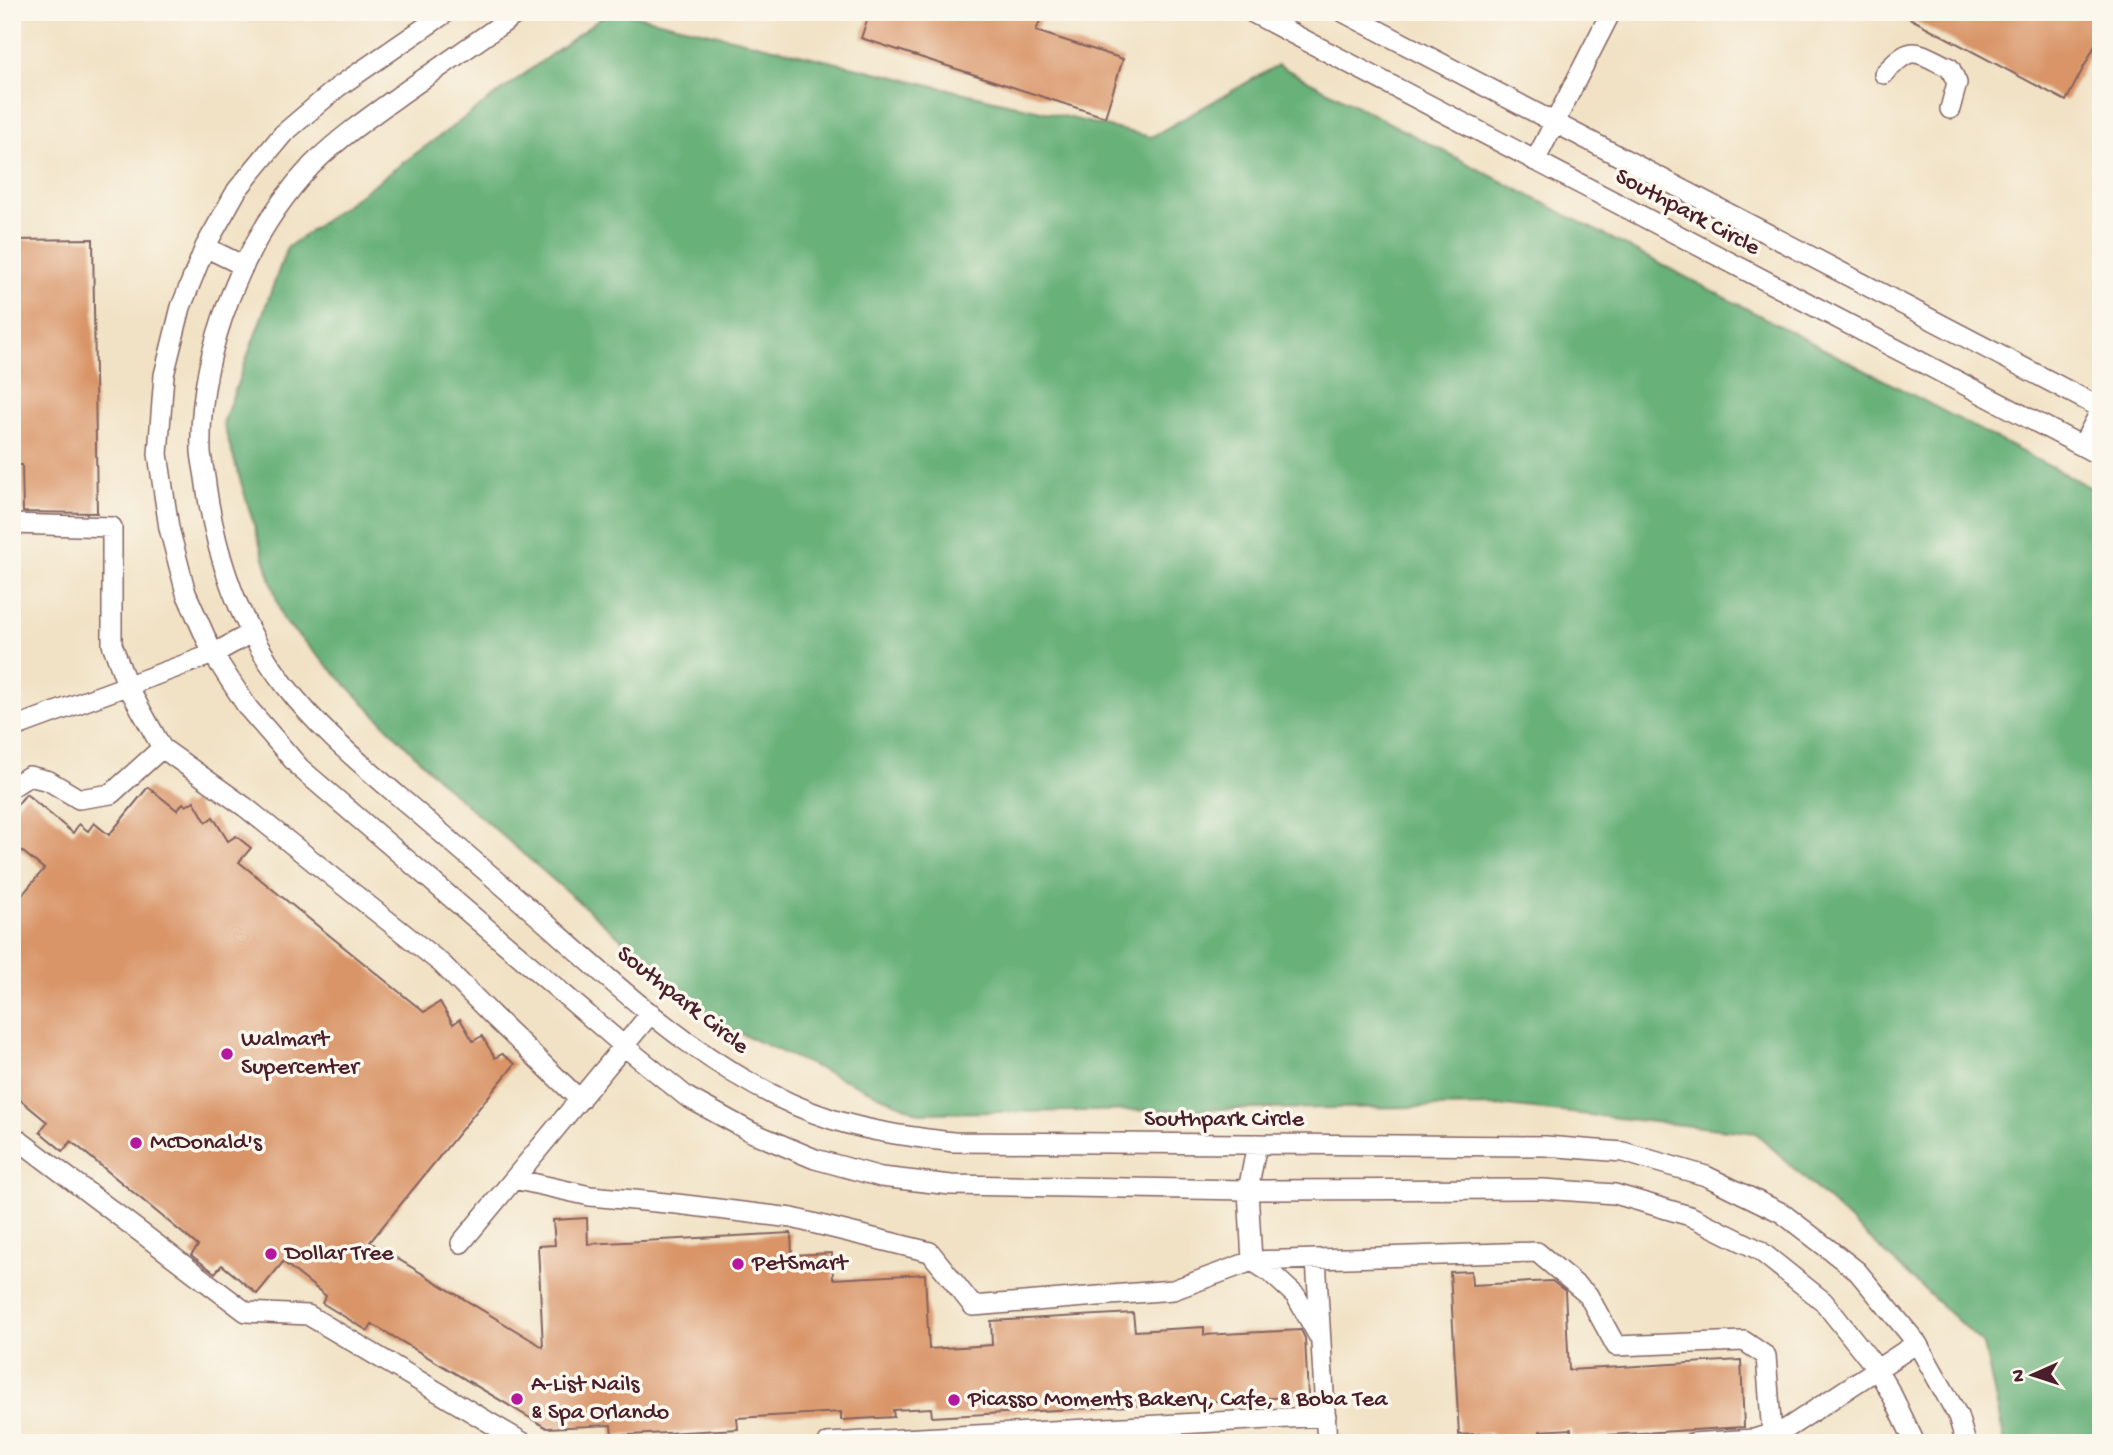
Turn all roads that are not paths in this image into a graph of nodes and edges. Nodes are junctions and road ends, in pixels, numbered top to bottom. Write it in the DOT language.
graph roads {
  1 [pos="447,12"];
  2 [pos="519,12"];
  3 [pos="1251,12"];
  4 [pos="1343,12"];
  5 [pos="1611,12"];
  6 [pos="1884,74"];
  7 [pos="1950,109"];
  8 [pos="1554,123"];
  9 [pos="1535,161"];
  10 [pos="205,247"];
  11 [pos="244,266"];
  12 [pos="2101,409"];
  13 [pos="2082,446"];
  14 [pos="2101,456"];
  15 [pos="12,524"];
  16 [pos="251,633"];
  17 [pos="213,654"];
  18 [pos="127,685"];
  19 [pos="12,728"];
  20 [pos="162,748"];
  21 [pos="12,787"];
  22 [pos="651,1013"];
  23 [pos="624,1046"];
  24 [pos="580,1100"];
  25 [pos="12,1135"];
  26 [pos="1257,1144"];
  27 [pos="514,1179"];
  28 [pos="1248,1190"];
  29 [pos="461,1243"];
  30 [pos="1316,1259"];
  31 [pos="1252,1261"];
  32 [pos="1319,1338"];
  33 [pos="1917,1343"];
  34 [pos="1877,1369"];
  35 [pos="1326,1416"];
  36 [pos="1774,1439"];
  37 [pos="1719,1442"];
  38 [pos="524,1443"];
  39 [pos="828,1443"];
  40 [pos="1327,1443"];
  41 [pos="1692,1443"];
  42 [pos="1915,1443"];
  43 [pos="1966,1443"];
  1 -- 10 [label="street"];
  2 -- 11 [label="street, Southpark Circle"];
  3 -- 9 [label="street, Southpark Circle"];
  4 -- 8 [label="street, Southpark Circle"];
  5 -- 8 [label="street"];
  6 -- 7 [label="street"];
  8 -- 9 [label="street"];
  8 -- 12 [label="street, Southpark Circle"];
  9 -- 13 [label="street, Southpark Circle"];
  10 -- 11 [label="street"];
  10 -- 17 [label="street"];
  11 -- 16 [label="street, Southpark Circle"];
  12 -- 13 [label="street"];
  13 -- 14 [label="street, Southpark Circle"];
  15 -- 18 [label="street"];
  16 -- 17 [label="street"];
  16 -- 22 [label="street, Southpark Circle"];
  17 -- 18 [label="street"];
  17 -- 23 [label="street"];
  18 -- 19 [label="street"];
  18 -- 20 [label="street"];
  20 -- 21 [label="street"];
  20 -- 24 [label="street"];
  22 -- 23 [label="street"];
  22 -- 26 [label="street, Southpark Circle"];
  23 -- 24 [label="street"];
  23 -- 28 [label="street"];
  24 -- 27 [label="street"];
  25 -- 38 [label="street"];
  26 -- 28 [label="street"];
  26 -- 33 [label="street, Southpark Circle"];
  27 -- 29 [label="street"];
  27 -- 31 [label="street"];
  28 -- 31 [label="street"];
  28 -- 34 [label="street"];
  30 -- 31 [label="street"];
  30 -- 32 [label="street"];
  30 -- 36 [label="street"];
  31 -- 32 [label="street"];
  32 -- 35 [label="street"];
  33 -- 34 [label="street"];
  33 -- 43 [label="street, Southpark Circle"];
  34 -- 36 [label="street"];
  34 -- 42 [label="street"];
  35 -- 39 [label="street"];
  35 -- 40 [label="street"];
  36 -- 37 [label="street"];
  37 -- 41 [label="street"];
}
